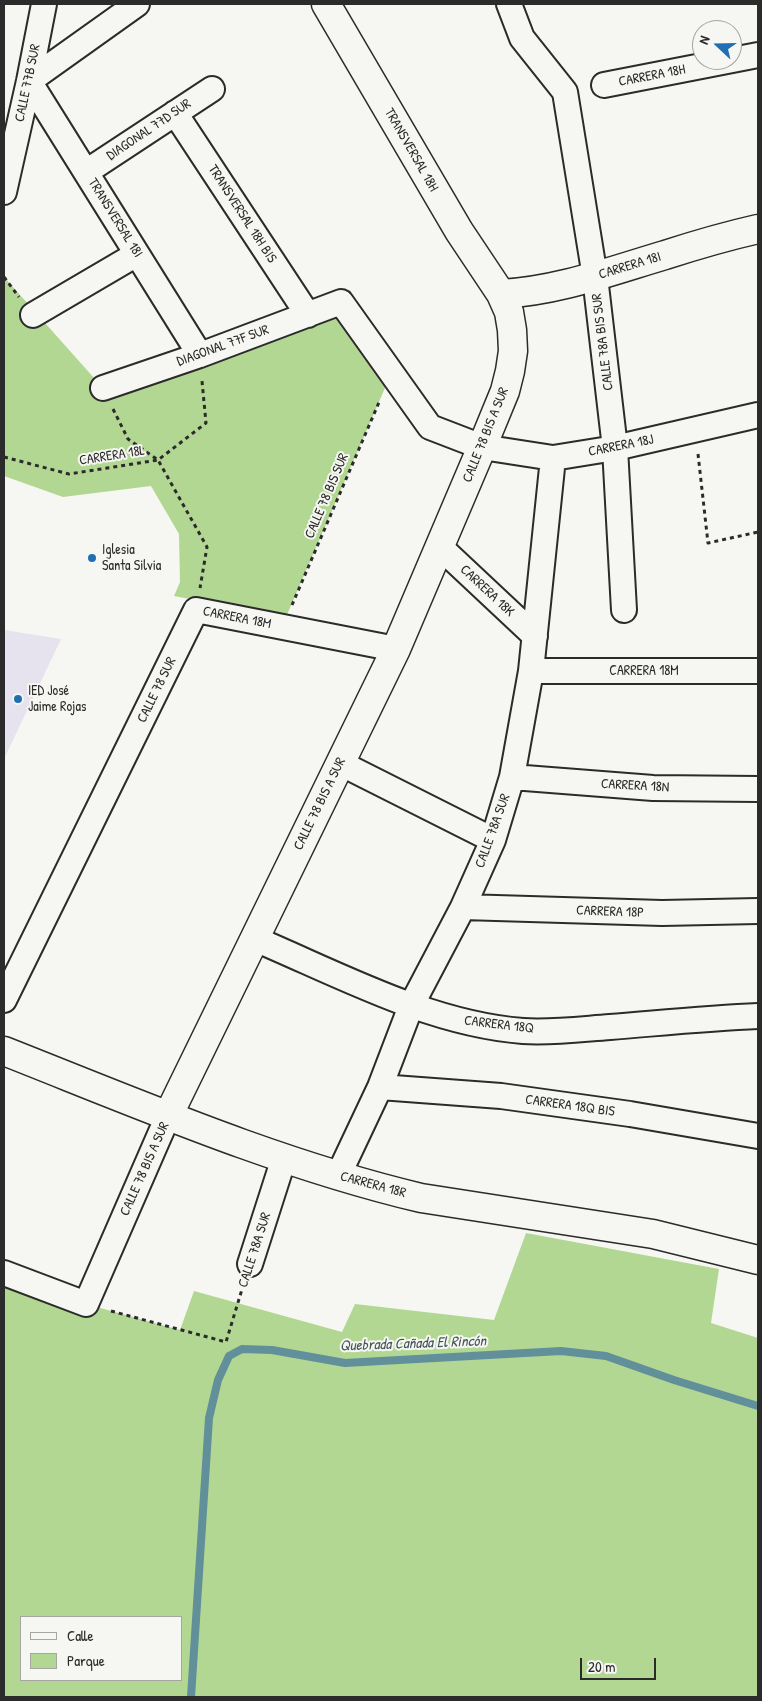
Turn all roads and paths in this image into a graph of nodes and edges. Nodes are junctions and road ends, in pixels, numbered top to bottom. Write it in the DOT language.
graph roads {
  1 [pos="44,4"];
  2 [pos="137,4"];
  3 [pos="326,4"];
  4 [pos="509,4"];
  5 [pos="758,55"];
  6 [pos="29,81"];
  7 [pos="604,85"];
  8 [pos="212,89"];
  9 [pos="175,113"];
  10 [pos="86,172"];
  11 [pos="4,192"];
  12 [pos="758,229"];
  13 [pos="137,254"];
  14 [pos="595,277"];
  15 [pos="501,294"];
  16 [pos="34,315"];
  17 [pos="308,315"];
  18 [pos="200,355"];
  19 [pos="392,374"];
  20 [pos="103,388"];
  21 [pos="758,415"];
  22 [pos="695,431"];
  23 [pos="482,447"];
  24 [pos="615,448"];
  25 [pos="4,457"];
  26 [pos="552,458"];
  27 [pos="158,460"];
  28 [pos="758,532"];
  29 [pos="439,546"];
  30 [pos="196,610"];
  31 [pos="624,610"];
  32 [pos="282,627"];
  33 [pos="535,636"];
  34 [pos="396,649"];
  35 [pos="531,671"];
  36 [pos="758,671"];
  37 [pos="340,763"];
  38 [pos="512,777"];
  39 [pos="758,789"];
  40 [pos="493,840"];
  41 [pos="463,907"];
  42 [pos="758,911"];
  43 [pos="255,939"];
  44 [pos="4,1000"];
  45 [pos="411,1006"];
  46 [pos="758,1016"];
  47 [pos="4,1051"];
  48 [pos="380,1087"];
  49 [pos="168,1116"];
  50 [pos="758,1136"];
  51 [pos="284,1158"];
  52 [pos="338,1176"];
  53 [pos="758,1260"];
  54 [pos="250,1264"];
  55 [pos="4,1273"];
  56 [pos="86,1304"];
  1 -- 6 [label="street, CALLE 77B SUR"];
  2 -- 6 [label="street"];
  3 -- 15 [label="street, TRANSVERSAL 18H"];
  4 -- 14 [label="street, CALLE 78A BIS SUR"];
  5 -- 7 [label="street, CARRERA 18H"];
  6 -- 10 [label="street, TRANSVERSAL 18I"];
  6 -- 11 [label="street, CALLE 77B SUR"];
  8 -- 9 [label="street, DIAGONAL 77D SUR"];
  9 -- 10 [label="street, DIAGONAL 77D SUR"];
  9 -- 17 [label="street, TRANSVERSAL 18H BIS"];
  10 -- 13 [label="street, TRANSVERSAL 18I"];
  12 -- 14 [label="street, CARRERA 18I"];
  13 -- 16 [label="street"];
  13 -- 18 [label="street, TRANSVERSAL 18I"];
  14 -- 15 [label="street, CARRERA 18I"];
  14 -- 24 [label="street, CALLE 78A BIS SUR"];
  15 -- 23 [label="street, CALLE 78 BIS A SUR"];
  17 -- 18 [label="street, DIAGONAL 77F SUR"];
  17 -- 19 [label="street, DIAGONAL 77F SUR"];
  18 -- 20 [label="street, DIAGONAL 77F SUR"];
  18 -- 27 [label="path, CARRERA 18L"];
  19 -- 23 [label="street"];
  19 -- 32 [label="path, CALLE 78 BIS SUR"];
  20 -- 27 [label="path"];
  21 -- 22 [label="street, CARRERA 18J"];
  22 -- 24 [label="street, CARRERA 18J"];
  22 -- 28 [label="path"];
  23 -- 26 [label="street, CARRERA 18J"];
  23 -- 29 [label="street, CALLE 78 BIS A SUR"];
  24 -- 26 [label="street, CARRERA 18J"];
  24 -- 31 [label="street, CALLE 78A BIS SUR"];
  25 -- 27 [label="path, CARRERA 18L"];
  26 -- 33 [label="street, CALLE 78A SUR"];
  27 -- 30 [label="path"];
  29 -- 33 [label="street, CARRERA 18K"];
  29 -- 34 [label="street, CALLE 78 BIS A SUR"];
  30 -- 32 [label="street, CARRERA 18M"];
  30 -- 44 [label="street, CALLE 78 SUR"];
  32 -- 34 [label="street, CARRERA 18M"];
  33 -- 35 [label="street, CALLE 78A SUR"];
  34 -- 37 [label="street, CALLE 78 BIS A SUR"];
  35 -- 36 [label="street, CARRERA 18M"];
  35 -- 38 [label="street, CALLE 78A SUR"];
  37 -- 40 [label="street"];
  37 -- 43 [label="street, CALLE 78 BIS A SUR"];
  38 -- 39 [label="street, CARRERA 18N"];
  38 -- 40 [label="street, CALLE 78A SUR"];
  40 -- 41 [label="street, CALLE 78A SUR"];
  41 -- 42 [label="street, CARRERA 18P"];
  41 -- 45 [label="street, CALLE 78A SUR"];
  43 -- 45 [label="street, CARRERA 18Q"];
  43 -- 49 [label="street, CALLE 78 BIS A SUR"];
  45 -- 46 [label="street, CARRERA 18Q"];
  45 -- 48 [label="street, CALLE 78A SUR"];
  47 -- 49 [label="street, CARRERA 18R"];
  48 -- 50 [label="street, CARRERA 18Q BIS"];
  48 -- 52 [label="street, CALLE 78A SUR"];
  49 -- 51 [label="street, CARRERA 18R"];
  49 -- 56 [label="street, CALLE 78 BIS A SUR"];
  51 -- 52 [label="street, CARRERA 18R"];
  51 -- 54 [label="street, CALLE 78A SUR"];
  52 -- 53 [label="street, CARRERA 18R"];
  54 -- 56 [label="path, CALLE 78A SUR"];
  55 -- 56 [label="street"];
}
